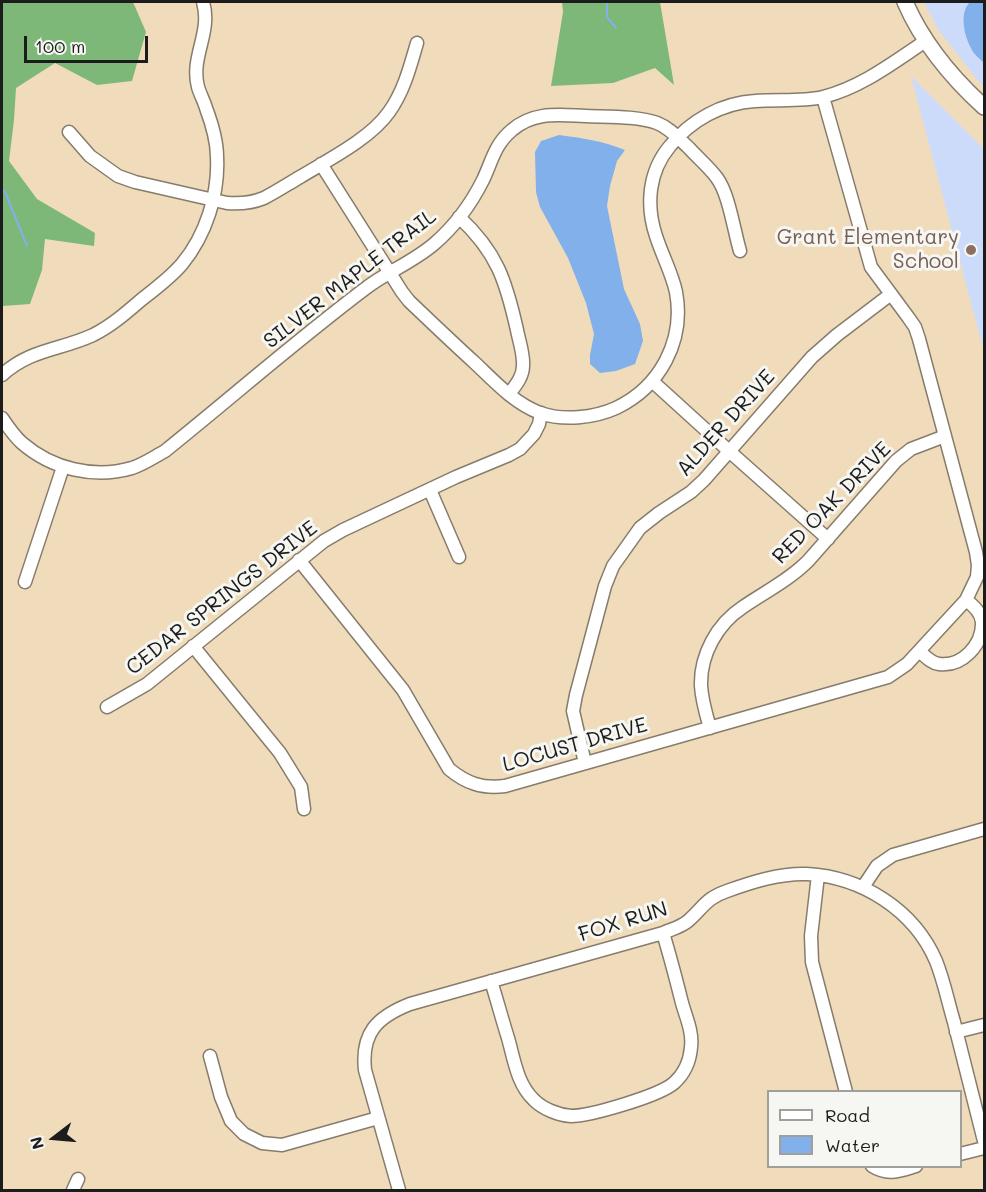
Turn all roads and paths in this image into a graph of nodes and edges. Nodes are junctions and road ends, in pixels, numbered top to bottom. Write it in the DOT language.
graph roads {
  1 [pos="203,2"];
  2 [pos="905,2"];
  3 [pos="927,40"];
  4 [pos="417,43"];
  5 [pos="823,97"];
  6 [pos="984,107"];
  7 [pos="69,132"];
  8 [pos="678,138"];
  9 [pos="321,164"];
  10 [pos="212,200"];
  11 [pos="459,217"];
  12 [pos="740,251"];
  13 [pos="389,273"];
  14 [pos="891,294"];
  15 [pos="2,375"];
  16 [pos="652,381"];
  17 [pos="509,394"];
  18 [pos="541,413"];
  19 [pos="2,418"];
  20 [pos="945,436"];
  21 [pos="729,452"];
  22 [pos="63,467"];
  23 [pos="430,490"];
  24 [pos="828,539"];
  25 [pos="459,557"];
  26 [pos="299,560"];
  27 [pos="25,582"];
  28 [pos="966,600"];
  29 [pos="193,646"];
  30 [pos="919,651"];
  31 [pos="107,707"];
  32 [pos="710,728"];
  33 [pos="585,763"];
  34 [pos="304,809"];
  35 [pos="984,830"];
  36 [pos="818,875"];
  37 [pos="863,887"];
  38 [pos="663,933"];
  39 [pos="491,981"];
  40 [pos="984,1024"];
  41 [pos="956,1032"];
  42 [pos="210,1056"];
  43 [pos="845,1090"];
  44 [pos="378,1118"];
  45 [pos="984,1141"];
  46 [pos="984,1148"];
  47 [pos="962,1154"];
  48 [pos="874,1168"];
  49 [pos="911,1168"];
  50 [pos="399,1191"];
  1 -- 10 [label="street"];
  2 -- 3 [label="main road"];
  3 -- 5 [label="street"];
  3 -- 6 [label="main road"];
  4 -- 9 [label="street"];
  5 -- 8 [label="street"];
  5 -- 14 [label="street, LOCUST DRIVE"];
  7 -- 10 [label="street"];
  8 -- 11 [label="street, SILVER MAPLE TRAIL"];
  8 -- 12 [label="street, SILVER MAPLE TRAIL"];
  8 -- 16 [label="street"];
  9 -- 10 [label="street"];
  9 -- 13 [label="street"];
  10 -- 15 [label="street"];
  11 -- 13 [label="street, SILVER MAPLE TRAIL"];
  11 -- 17 [label="street"];
  13 -- 17 [label="street"];
  13 -- 22 [label="street, SILVER MAPLE TRAIL"];
  14 -- 20 [label="street, LOCUST DRIVE"];
  14 -- 21 [label="street, ALDER DRIVE"];
  16 -- 18 [label="street"];
  16 -- 21 [label="street"];
  17 -- 18 [label="street"];
  18 -- 23 [label="street, CEDAR SPRINGS DRIVE"];
  19 -- 22 [label="street, SILVER MAPLE TRAIL"];
  20 -- 24 [label="street, RED OAK DRIVE"];
  20 -- 28 [label="street, LOCUST DRIVE"];
  21 -- 24 [label="street"];
  21 -- 33 [label="street, ALDER DRIVE"];
  22 -- 27 [label="street"];
  23 -- 25 [label="street"];
  23 -- 26 [label="street, CEDAR SPRINGS DRIVE"];
  24 -- 32 [label="street, RED OAK DRIVE"];
  26 -- 29 [label="street, CEDAR SPRINGS DRIVE"];
  26 -- 33 [label="street, LOCUST DRIVE"];
  28 -- 30 [label="street, LOCUST DRIVE"];
  28 -- 30 [label="street"];
  29 -- 31 [label="street, CEDAR SPRINGS DRIVE"];
  29 -- 34 [label="street"];
  30 -- 32 [label="street, LOCUST DRIVE"];
  32 -- 33 [label="street, LOCUST DRIVE"];
  35 -- 37 [label="street"];
  36 -- 37 [label="street, FOX RUN"];
  36 -- 38 [label="street, FOX RUN"];
  36 -- 43 [label="street"];
  37 -- 41 [label="street, FOX RUN"];
  38 -- 39 [label="street, FOX RUN"];
  38 -- 39 [label="street"];
  39 -- 44 [label="street, FOX RUN"];
  40 -- 41 [label="street"];
  41 -- 45 [label="street, FOX RUN"];
  42 -- 44 [label="street"];
  44 -- 50 [label="street, FOX RUN"];
  46 -- 47 [label="street"];
  48 -- 49 [label="street"];
}
